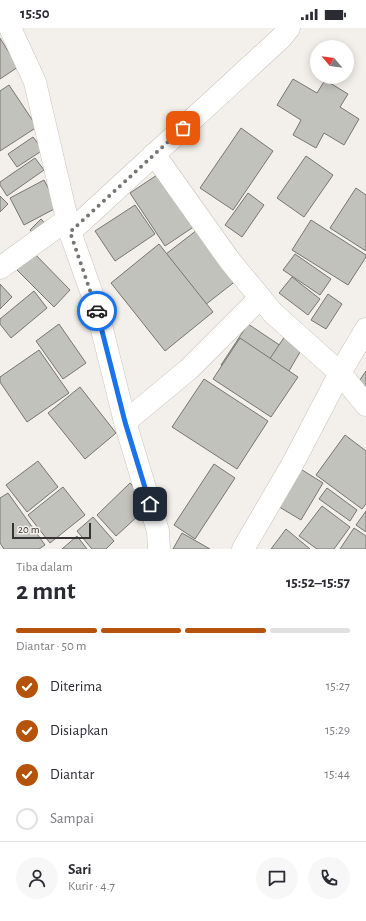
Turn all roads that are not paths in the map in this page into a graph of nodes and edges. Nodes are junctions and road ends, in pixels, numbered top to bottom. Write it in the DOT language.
graph roads {
  1 [pos="10,28"];
  2 [pos="289,28"];
  3 [pos="154,154"];
  4 [pos="69,225"];
  5 [pos="0,268"];
  6 [pos="260,298"];
  7 [pos="366,329"];
  8 [pos="340,373"];
  9 [pos="366,405"];
  10 [pos="125,422"];
  11 [pos="158,549"];
  12 [pos="243,549"];
  1 -- 4 [label="street"];
  2 -- 3 [label="street"];
  3 -- 4 [label="street"];
  3 -- 6 [label="street"];
  4 -- 5 [label="street"];
  4 -- 10 [label="street"];
  6 -- 8 [label="street"];
  6 -- 10 [label="street"];
  7 -- 8 [label="street"];
  8 -- 9 [label="street"];
  8 -- 12 [label="street"];
  10 -- 11 [label="street"];
}
